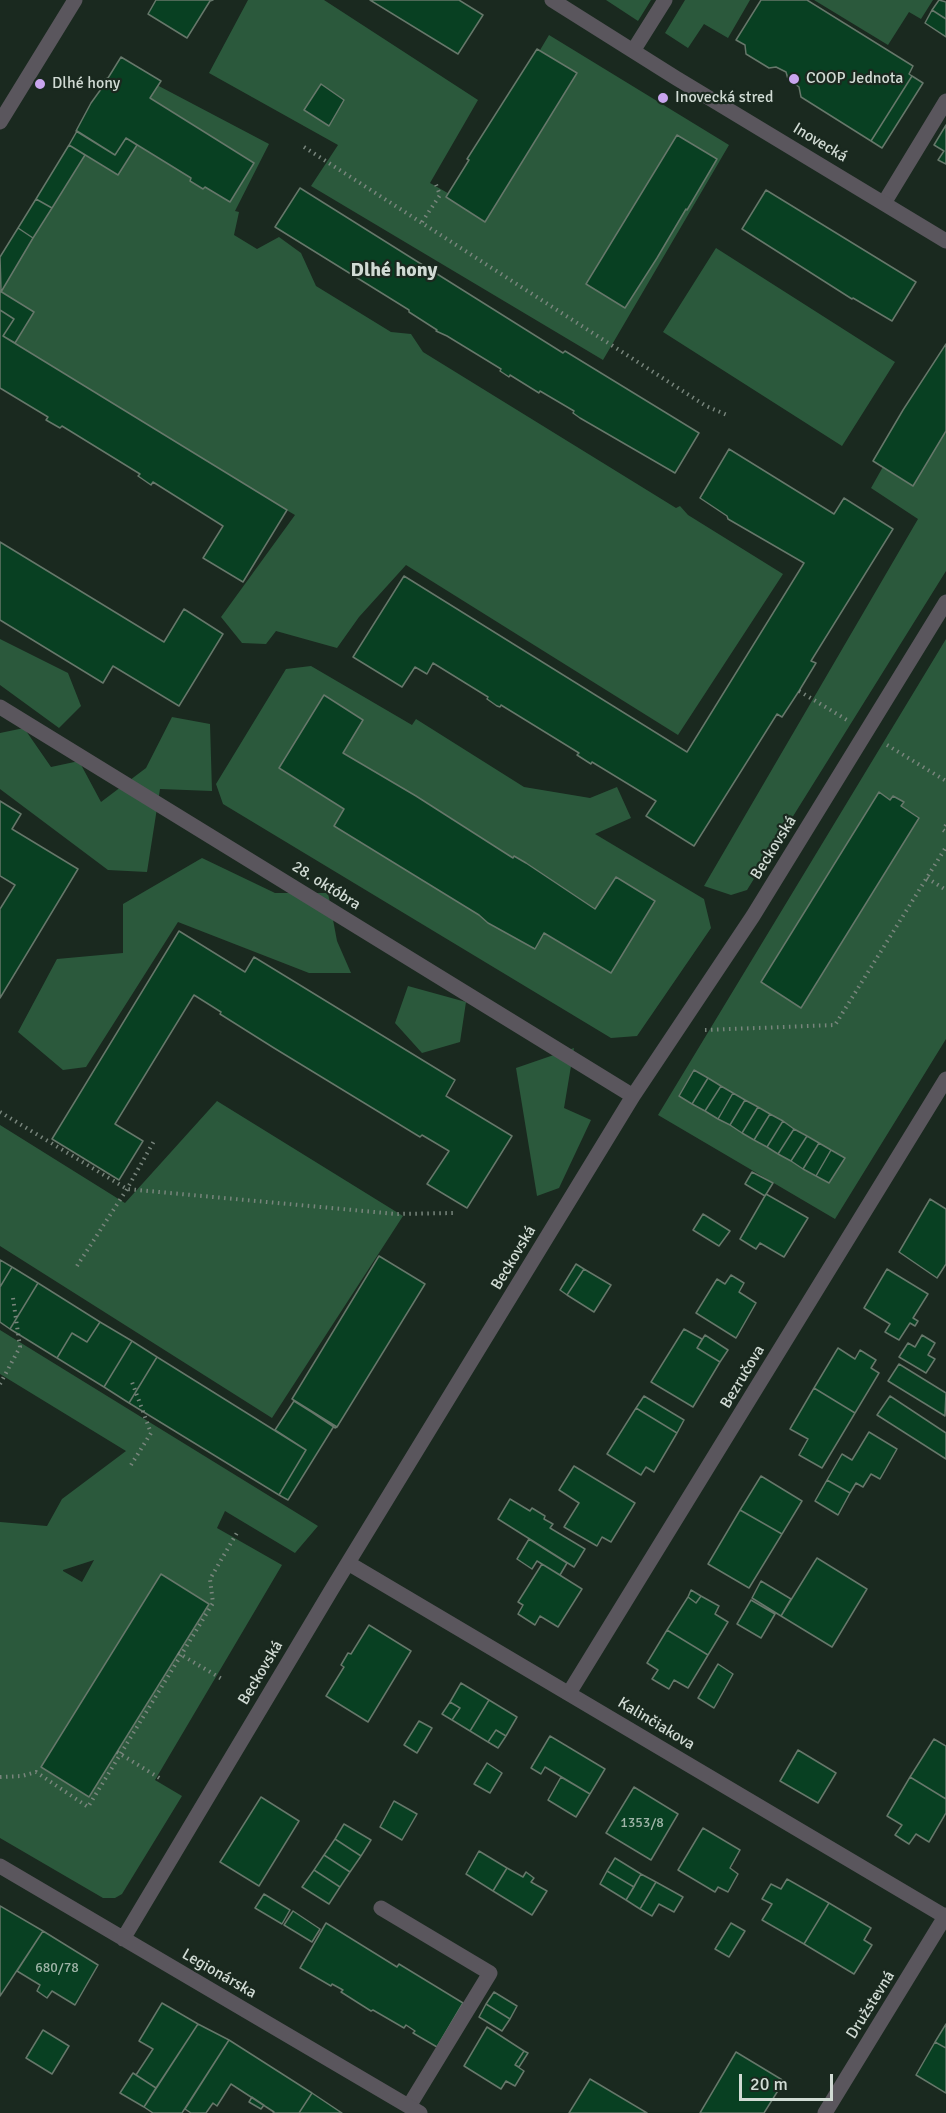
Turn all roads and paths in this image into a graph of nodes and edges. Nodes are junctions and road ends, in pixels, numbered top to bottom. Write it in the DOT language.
graph roads {
  1 [pos="75,0"];
  2 [pos="552,0"];
  3 [pos="665,0"];
  4 [pos="633,51"];
  5 [pos="946,101"];
  6 [pos="0,122"];
  7 [pos="304,147"];
  8 [pos="435,182"];
  9 [pos="884,203"];
  10 [pos="422,222"];
  11 [pos="946,241"];
  12 [pos="727,415"];
  13 [pos="946,602"];
  14 [pos="0,706"];
  15 [pos="946,825"];
  16 [pos="946,832"];
  17 [pos="946,847"];
  18 [pos="927,878"];
  19 [pos="946,890"];
  20 [pos="705,1030"];
  21 [pos="946,1079"];
  22 [pos="633,1096"];
  23 [pos="0,1112"];
  24 [pos="154,1141"];
  25 [pos="127,1189"];
  26 [pos="453,1213"];
  27 [pos="77,1266"];
  28 [pos="13,1298"];
  29 [pos="132,1382"];
  30 [pos="0,1384"];
  31 [pos="131,1465"];
  32 [pos="238,1531"];
  33 [pos="348,1563"];
  34 [pos="180,1654"];
  35 [pos="222,1679"];
  36 [pos="569,1693"];
  37 [pos="119,1754"];
  38 [pos="0,1777"];
  39 [pos="161,1779"];
  40 [pos="0,1866"];
  41 [pos="381,1908"];
  42 [pos="946,1916"];
  43 [pos="123,1939"];
  44 [pos="415,2110"];
  45 [pos="825,2113"];
  1 -- 6 [label="street"];
  2 -- 4 [label="street, Inovecká"];
  3 -- 4 [label="street"];
  4 -- 9 [label="street, Inovecká"];
  5 -- 9 [label="street"];
  7 -- 10 [label="path"];
  8 -- 10 [label="path"];
  9 -- 11 [label="street, Inovecká"];
  10 -- 12 [label="path"];
  13 -- 22 [label="street, Beckovská"];
  14 -- 22 [label="street, 28. októbra"];
  15 -- 16 [label="path"];
  17 -- 18 [label="path"];
  18 -- 19 [label="path"];
  18 -- 20 [label="path"];
  21 -- 36 [label="street, Bezručova"];
  22 -- 33 [label="street, Beckovská"];
  23 -- 25 [label="path"];
  24 -- 25 [label="path"];
  25 -- 26 [label="path"];
  25 -- 27 [label="path"];
  28 -- 30 [label="path"];
  29 -- 31 [label="path"];
  32 -- 34 [label="path"];
  33 -- 36 [label="street, Kalinčiakova"];
  33 -- 43 [label="street, Beckovská"];
  34 -- 35 [label="path"];
  34 -- 37 [label="path"];
  36 -- 42 [label="street, Kalinčiakova"];
  37 -- 38 [label="path"];
  37 -- 39 [label="path"];
  40 -- 43 [label="street, Legionárska"];
  41 -- 44 [label="street"];
  42 -- 45 [label="street, Družstevná"];
  43 -- 44 [label="street, Legionárska"];
}
